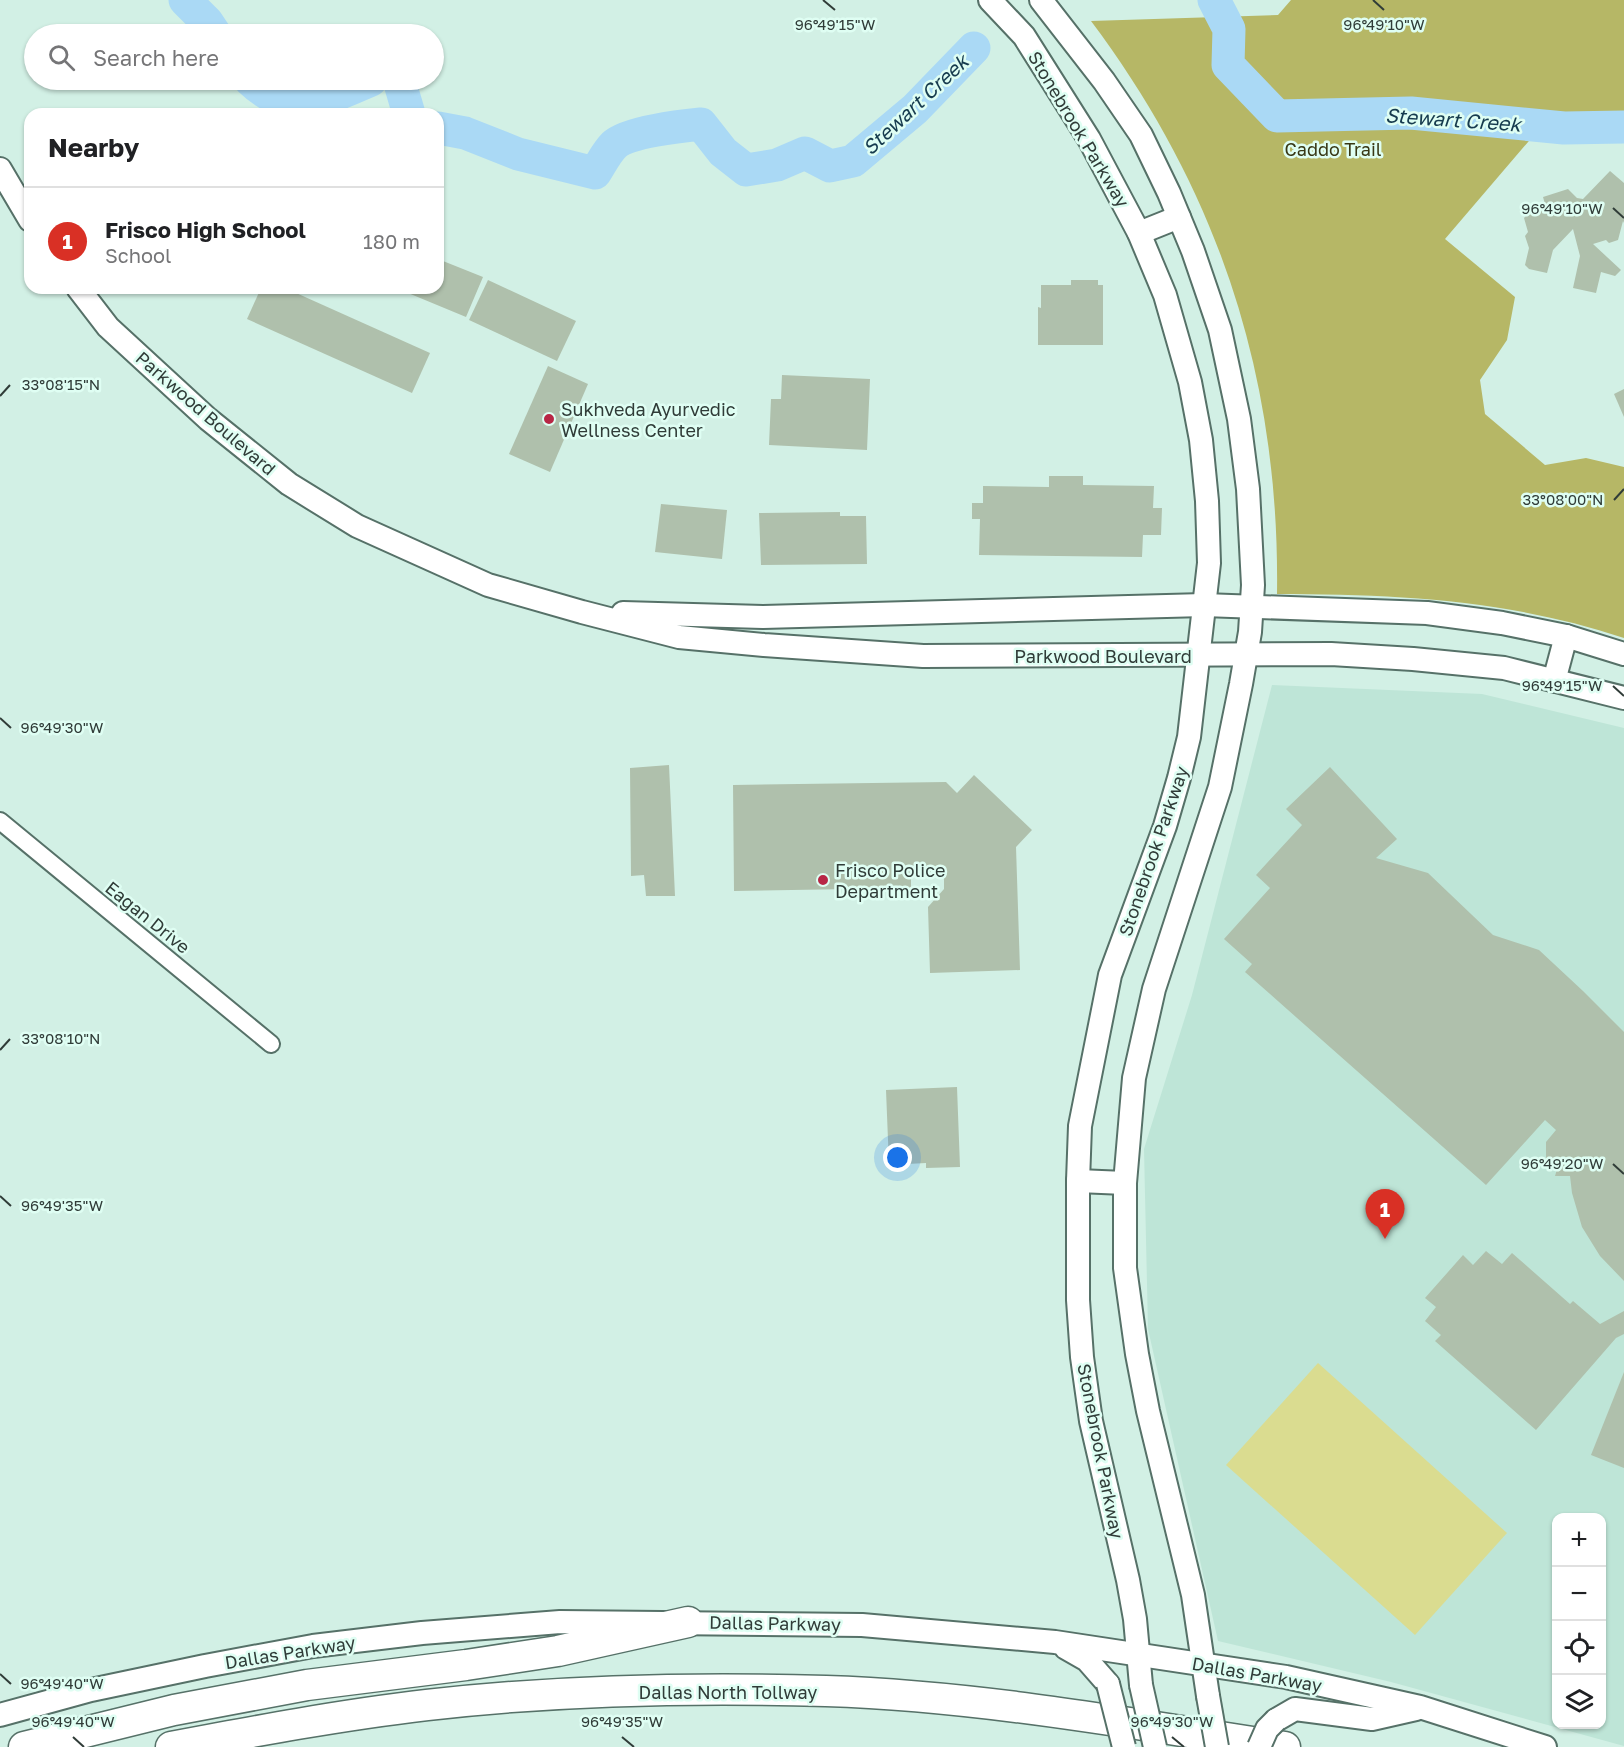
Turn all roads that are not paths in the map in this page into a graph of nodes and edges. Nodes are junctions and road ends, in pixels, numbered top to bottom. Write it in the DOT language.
graph roads {
  1 [pos="990,0"];
  2 [pos="1041,0"];
  3 [pos="0,169"];
  4 [pos="24,210"];
  5 [pos="1179,218"];
  6 [pos="1139,232"];
  7 [pos="83,294"];
  8 [pos="1204,605"];
  9 [pos="1252,608"];
  10 [pos="582,612"];
  11 [pos="1566,636"];
  12 [pos="1624,654"];
  13 [pos="1246,655"];
  14 [pos="1199,656"];
  15 [pos="1554,681"];
  16 [pos="1624,698"];
  17 [pos="0,821"];
  18 [pos="271,1044"];
  19 [pos="1077,1181"];
  20 [pos="1125,1183"];
  21 [pos="688,1622"];
  22 [pos="1055,1642"];
  23 [pos="1137,1655"];
  24 [pos="1203,1664"];
  25 [pos="1420,1707"];
  26 [pos="0,1715"];
  27 [pos="1281,1733"];
  28 [pos="24,1747"];
  29 [pos="171,1747"];
  30 [pos="1124,1747"];
  31 [pos="1155,1747"];
  32 [pos="1217,1747"];
  33 [pos="1259,1747"];
  34 [pos="1545,1747"];
  1 -- 6 [label="main road, Stonebrook Parkway"];
  2 -- 5 [label="main road"];
  3 -- 4 [label="main road"];
  5 -- 6 [label="main road"];
  5 -- 9 [label="main road"];
  6 -- 8 [label="main road, Stonebrook Parkway"];
  7 -- 10 [label="main road, Parkwood Boulevard"];
  8 -- 9 [label="main road, Parkwood Boulevard"];
  8 -- 10 [label="main road, Parkwood Boulevard"];
  8 -- 14 [label="main road, Stonebrook Parkway"];
  9 -- 11 [label="main road, Parkwood Boulevard"];
  9 -- 13 [label="main road"];
  10 -- 14 [label="main road, Parkwood Boulevard"];
  11 -- 12 [label="main road, Parkwood Boulevard"];
  11 -- 15 [label="main road"];
  13 -- 14 [label="main road, Parkwood Boulevard"];
  13 -- 15 [label="main road, Parkwood Boulevard"];
  13 -- 20 [label="main road"];
  14 -- 19 [label="main road, Stonebrook Parkway"];
  15 -- 16 [label="main road, Parkwood Boulevard"];
  17 -- 18 [label="street, Eagan Drive"];
  19 -- 20 [label="main road"];
  19 -- 23 [label="main road, Stonebrook Parkway"];
  20 -- 24 [label="main road"];
  21 -- 22 [label="main road, Dallas Parkway"];
  21 -- 26 [label="main road, Dallas Parkway"];
  21 -- 28 [label="highway"];
  22 -- 23 [label="main road, Dallas Parkway"];
  22 -- 30 [label="main road, bridge"];
  23 -- 24 [label="main road, Dallas Parkway"];
  23 -- 31 [label="main road, Stonebrook Parkway, bridge"];
  24 -- 25 [label="main road, Dallas Parkway"];
  24 -- 32 [label="main road, bridge"];
  25 -- 27 [label="main road"];
  25 -- 34 [label="main road, Dallas Parkway"];
  27 -- 29 [label="highway, Dallas North Tollway"];
  27 -- 33 [label="main road, bridge"];
}
